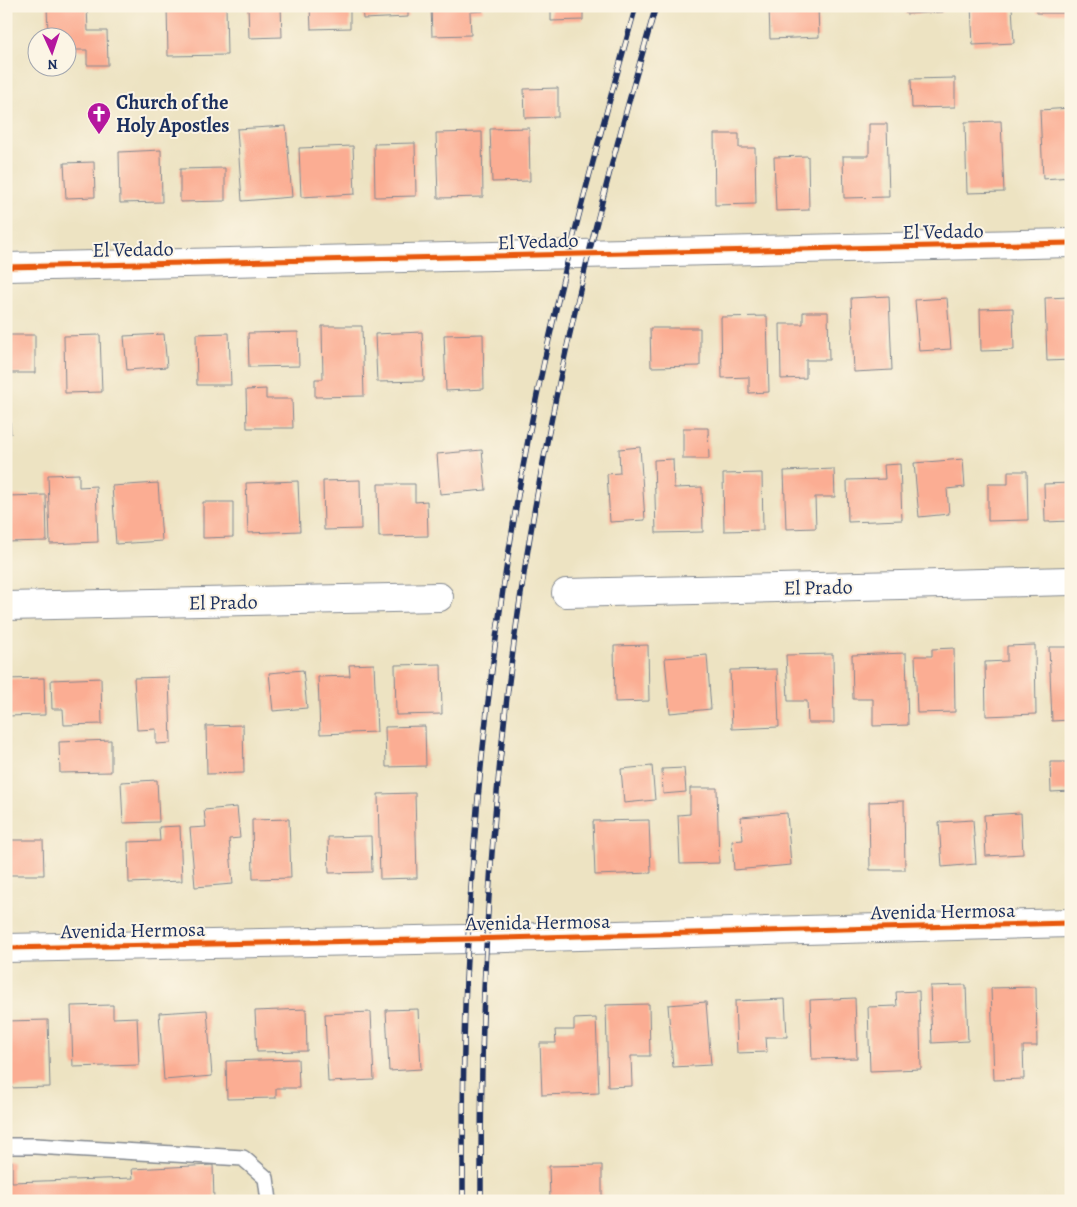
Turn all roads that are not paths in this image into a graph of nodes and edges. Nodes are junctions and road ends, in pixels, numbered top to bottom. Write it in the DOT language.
graph roads {
  1 [pos="1071,243"];
  2 [pos="6,267"];
  3 [pos="1071,581"];
  4 [pos="566,593"];
  5 [pos="439,597"];
  6 [pos="6,606"];
  7 [pos="1071,923"];
  8 [pos="6,948"];
  9 [pos="6,1146"];
  10 [pos="269,1201"];
  1 -- 2 [label="street, El Vedado"];
  3 -- 4 [label="street, El Prado"];
  5 -- 6 [label="street, El Prado"];
  7 -- 8 [label="street, Avenida Hermosa"];
  9 -- 10 [label="lane"];
}
